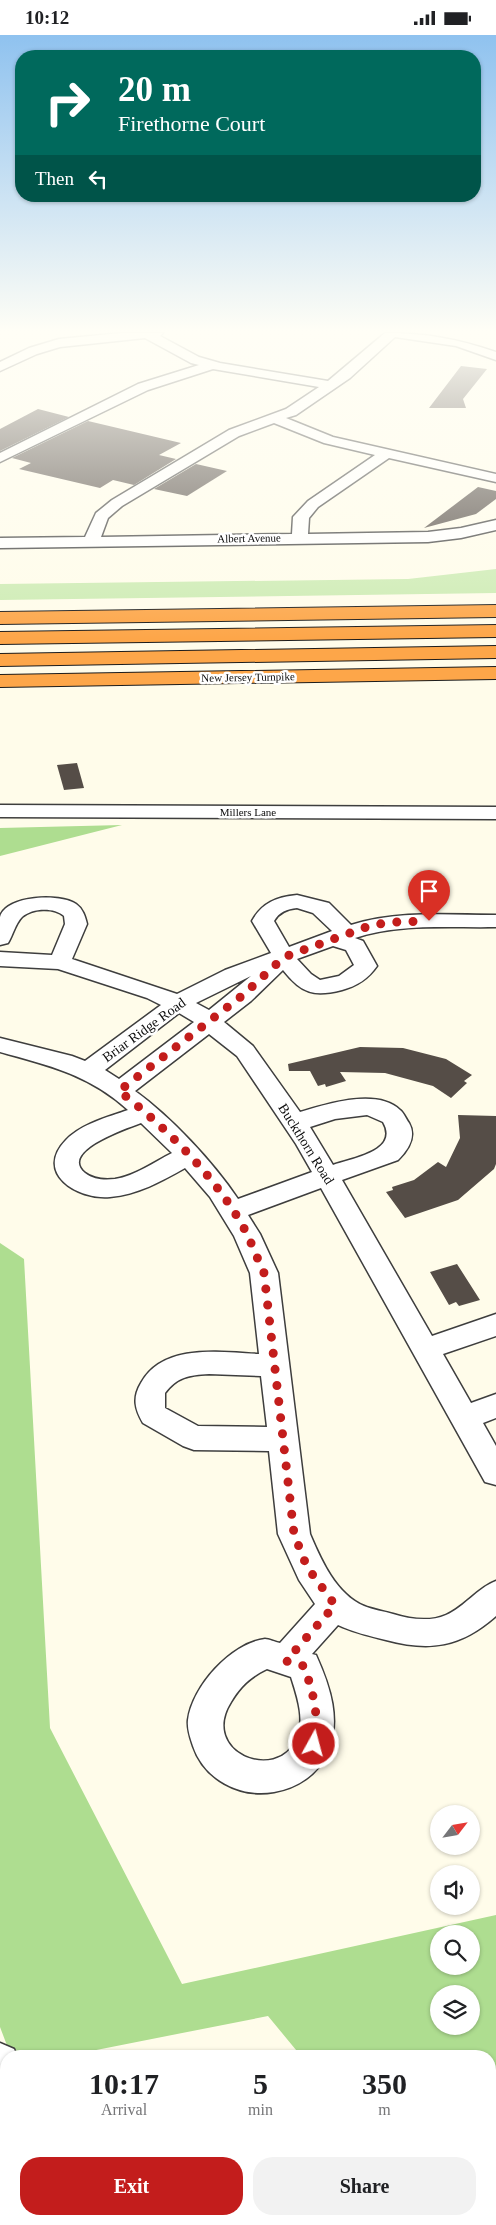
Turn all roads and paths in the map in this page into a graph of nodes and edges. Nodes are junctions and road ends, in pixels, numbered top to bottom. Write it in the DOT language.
graph roads {
  1 [pos="46,435"];
  2 [pos="230,435"];
  3 [pos="317,435"];
  4 [pos="387,453"];
  5 [pos="0,458"];
  6 [pos="496,478"];
  7 [pos="496,525"];
  8 [pos="300,537"];
  9 [pos="92,540"];
  10 [pos="0,543"];
  11 [pos="496,611"];
  12 [pos="0,618"];
  13 [pos="496,631"];
  14 [pos="0,638"];
  15 [pos="496,652"];
  16 [pos="0,660"];
  17 [pos="496,673"];
  18 [pos="0,681"];
  19 [pos="0,811"];
  20 [pos="496,813"];
  21 [pos="496,921"];
  22 [pos="4,932"];
  23 [pos="340,936"];
  24 [pos="284,957"];
  25 [pos="0,959"];
  26 [pos="60,962"];
  27 [pos="178,1003"];
  28 [pos="210,1022"];
  29 [pos="0,1045"];
  30 [pos="87,1071"];
  31 [pos="119,1091"];
  32 [pos="144,1113"];
  33 [pos="294,1123"];
  34 [pos="188,1155"];
  35 [pos="327,1177"];
  36 [pos="232,1211"];
  37 [pos="496,1325"];
  38 [pos="425,1349"];
  39 [pos="274,1365"];
  40 [pos="496,1406"];
  41 [pos="465,1418"];
  42 [pos="282,1439"];
  43 [pos="496,1473"];
  44 [pos="496,1595"];
  45 [pos="335,1605"];
  46 [pos="286,1661"];
  1 -- 5 [label="street"];
  2 -- 9 [label="street"];
  3 -- 4 [label="street"];
  4 -- 6 [label="street"];
  4 -- 8 [label="street"];
  7 -- 8 [label="street, Albert Avenue"];
  8 -- 9 [label="street, Albert Avenue"];
  9 -- 10 [label="street, Albert Avenue"];
  11 -- 12 [label="highway"];
  13 -- 14 [label="highway"];
  15 -- 16 [label="highway, New Jersey Turnpike"];
  17 -- 18 [label="highway, New Jersey Turnpike"];
  19 -- 20 [label="street, Millers Lane"];
  21 -- 23 [label="street, Briar Ridge Road"];
  22 -- 26 [label="street"];
  23 -- 24 [label="street, Briar Ridge Road"];
  23 -- 24 [label="street"];
  23 -- 24 [label="street"];
  24 -- 27 [label="street, Briar Ridge Road"];
  24 -- 28 [label="street, Briar Ridge Road"];
  25 -- 26 [label="street, Buckthorn Road"];
  26 -- 27 [label="street, Buckthorn Road"];
  27 -- 28 [label="street, Buckthorn Road"];
  27 -- 30 [label="street, Briar Ridge Road"];
  28 -- 31 [label="street, Briar Ridge Road"];
  28 -- 33 [label="street, Buckthorn Road"];
  29 -- 30 [label="street"];
  30 -- 31 [label="street"];
  31 -- 32 [label="street"];
  32 -- 34 [label="street"];
  32 -- 34 [label="street"];
  33 -- 35 [label="street, Buckthorn Road"];
  33 -- 35 [label="street"];
  34 -- 36 [label="street"];
  35 -- 36 [label="street"];
  35 -- 38 [label="street, Buckthorn Road"];
  36 -- 39 [label="street"];
  37 -- 38 [label="street"];
  38 -- 41 [label="street, Buckthorn Road"];
  39 -- 42 [label="street"];
  39 -- 42 [label="street"];
  40 -- 41 [label="street"];
  41 -- 43 [label="street, Buckthorn Road"];
  42 -- 45 [label="street"];
  44 -- 45 [label="street"];
  45 -- 46 [label="street"];
}
